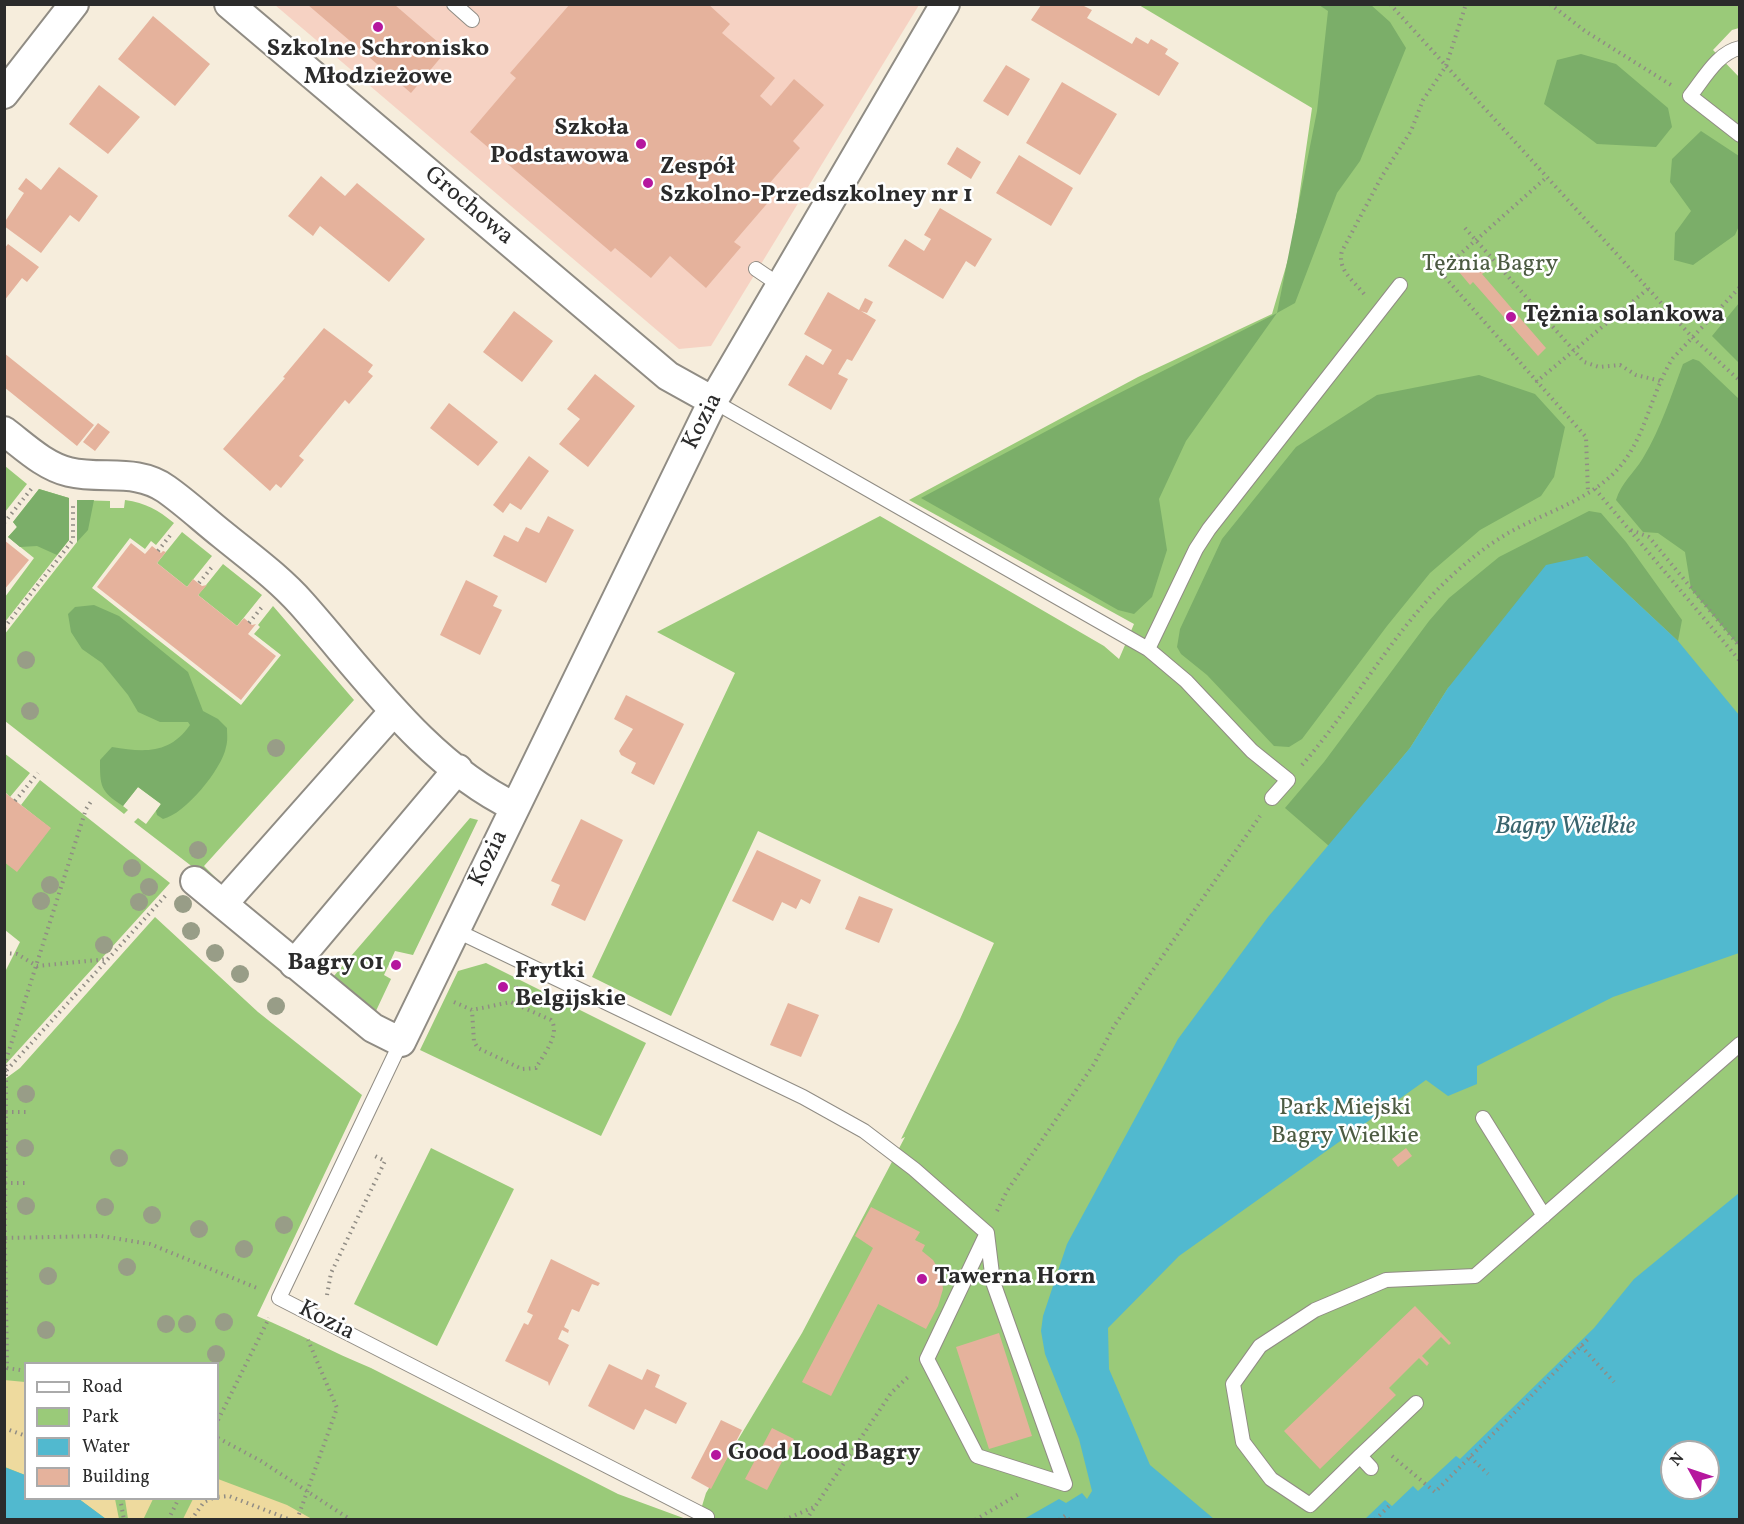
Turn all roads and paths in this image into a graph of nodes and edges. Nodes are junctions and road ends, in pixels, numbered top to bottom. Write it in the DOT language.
graph roads {
  1 [pos="74,4"];
  2 [pos="228,4"];
  3 [pos="454,4"];
  4 [pos="945,4"];
  5 [pos="1390,4"];
  6 [pos="1466,4"];
  7 [pos="1550,4"];
  8 [pos="472,20"];
  9 [pos="1740,48"];
  10 [pos="1446,66"];
  11 [pos="4,94"];
  12 [pos="1690,96"];
  13 [pos="1740,135"];
  14 [pos="1547,177"];
  15 [pos="1465,228"];
  16 [pos="1476,240"];
  17 [pos="1429,260"];
  18 [pos="756,269"];
  19 [pos="1440,272"];
  20 [pos="1400,285"];
  21 [pos="781,286"];
  22 [pos="1740,287"];
  23 [pos="1649,288"];
  24 [pos="1378,313"];
  25 [pos="1692,337"];
  26 [pos="1572,350"];
  27 [pos="1661,381"];
  28 [pos="1740,381"];
  29 [pos="1536,382"];
  30 [pos="713,401"];
  31 [pos="4,431"];
  32 [pos="72,473"];
  33 [pos="36,483"];
  34 [pos="1595,489"];
  35 [pos="1588,494"];
  36 [pos="4,523"];
  37 [pos="1629,530"];
  38 [pos="173,532"];
  39 [pos="158,551"];
  40 [pos="213,566"];
  41 [pos="199,583"];
  42 [pos="263,606"];
  43 [pos="249,623"];
  44 [pos="4,628"];
  45 [pos="1740,647"];
  46 [pos="1148,649"];
  47 [pos="1740,661"];
  48 [pos="394,711"];
  49 [pos="458,769"];
  50 [pos="38,772"];
  51 [pos="1288,780"];
  52 [pos="1272,798"];
  53 [pos="92,800"];
  54 [pos="15,801"];
  55 [pos="515,807"];
  56 [pos="182,886"];
  57 [pos="223,904"];
  58 [pos="455,930"];
  59 [pos="4,953"];
  60 [pos="108,959"];
  61 [pos="294,964"];
  62 [pos="37,966"];
  63 [pos="472,1010"];
  64 [pos="400,1042"];
  65 [pos="1740,1044"];
  66 [pos="5,1072"];
  67 [pos="6,1112"];
  68 [pos="29,1112"];
  69 [pos="1483,1118"];
  70 [pos="353,1146"];
  71 [pos="5,1183"];
  72 [pos="27,1183"];
  73 [pos="1544,1216"];
  74 [pos="987,1233"];
  75 [pos="5,1238"];
  76 [pos="279,1298"];
  77 [pos="316,1317"];
  78 [pos="1590,1337"];
  79 [pos="1581,1346"];
  80 [pos="927,1359"];
  81 [pos="6,1368"];
  82 [pos="24,1371"];
  83 [pos="1614,1382"];
  84 [pos="1416,1403"];
  85 [pos="219,1418"];
  86 [pos="4,1428"];
  87 [pos="24,1435"];
  88 [pos="219,1439"];
  89 [pos="1391,1454"];
  90 [pos="1360,1456"];
  91 [pos="1470,1457"];
  92 [pos="1371,1468"];
  93 [pos="1488,1474"];
  94 [pos="1047,1478"];
  95 [pos="308,1490"];
  96 [pos="219,1497"];
  97 [pos="120,1500"];
  98 [pos="178,1500"];
  99 [pos="208,1500"];
  100 [pos="1392,1503"];
  101 [pos="814,1507"];
  102 [pos="697,1516"];
  103 [pos="124,1520"];
  104 [pos="168,1520"];
  105 [pos="191,1520"];
  106 [pos="291,1520"];
  107 [pos="297,1520"];
  108 [pos="351,1520"];
  109 [pos="784,1520"];
  110 [pos="806,1520"];
  111 [pos="975,1520"];
  112 [pos="1059,1520"];
  113 [pos="1069,1520"];
  114 [pos="1375,1520"];
  1 -- 11 [label="street"];
  2 -- 30 [label="street, Grochowa"];
  3 -- 8 [label="lane"];
  4 -- 21 [label="street, Kozia"];
  5 -- 10 [label="path"];
  6 -- 10 [label="path"];
  7 -- 12 [label="path"];
  9 -- 12 [label="lane"];
  10 -- 14 [label="path"];
  10 -- 24 [label="path"];
  12 -- 13 [label="lane"];
  14 -- 16 [label="path"];
  14 -- 23 [label="path"];
  15 -- 16 [label="path"];
  16 -- 19 [label="path"];
  16 -- 26 [label="path"];
  17 -- 19 [label="path"];
  18 -- 21 [label="lane"];
  19 -- 29 [label="path"];
  20 -- 24 [label="lane"];
  21 -- 30 [label="street, Kozia"];
  22 -- 25 [label="path"];
  23 -- 25 [label="path"];
  23 -- 26 [label="path"];
  24 -- 46 [label="lane"];
  25 -- 27 [label="path"];
  25 -- 28 [label="path"];
  26 -- 27 [label="path"];
  26 -- 29 [label="path"];
  27 -- 34 [label="path"];
  29 -- 35 [label="path"];
  30 -- 46 [label="lane"];
  30 -- 55 [label="street, Kozia"];
  31 -- 32 [label="street"];
  32 -- 44 [label="path"];
  32 -- 48 [label="street"];
  33 -- 36 [label="path"];
  34 -- 35 [label="path"];
  34 -- 37 [label="path"];
  35 -- 51 [label="path"];
  37 -- 45 [label="path"];
  37 -- 47 [label="path"];
  38 -- 39 [label="path"];
  40 -- 41 [label="path"];
  42 -- 43 [label="path"];
  46 -- 51 [label="lane"];
  48 -- 49 [label="street"];
  48 -- 57 [label="street"];
  49 -- 55 [label="street"];
  49 -- 61 [label="street"];
  50 -- 54 [label="path"];
  51 -- 52 [label="lane"];
  52 -- 74 [label="path"];
  53 -- 62 [label="path"];
  55 -- 58 [label="street, Kozia"];
  56 -- 57 [label="street"];
  56 -- 60 [label="path"];
  57 -- 61 [label="street"];
  58 -- 64 [label="street, Kozia"];
  58 -- 74 [label="lane"];
  59 -- 62 [label="path"];
  60 -- 62 [label="path"];
  60 -- 66 [label="path"];
  61 -- 64 [label="street"];
  62 -- 66 [label="path"];
  63 -- 63 [label="path"];
  64 -- 70 [label="lane, Kozia"];
  65 -- 73 [label="lane"];
  66 -- 67 [label="path"];
  67 -- 68 [label="path"];
  67 -- 71 [label="path"];
  69 -- 73 [label="lane"];
  70 -- 76 [label="lane, Kozia"];
  70 -- 77 [label="path"];
  71 -- 72 [label="path"];
  71 -- 75 [label="path"];
  73 -- 90 [label="lane"];
  74 -- 80 [label="lane"];
  74 -- 94 [label="lane"];
  75 -- 76 [label="path"];
  75 -- 81 [label="path"];
  76 -- 77 [label="lane, Kozia"];
  76 -- 85 [label="path"];
  77 -- 95 [label="path"];
  77 -- 102 [label="lane, Kozia"];
  78 -- 79 [label="path"];
  79 -- 83 [label="path"];
  79 -- 91 [label="path"];
  80 -- 94 [label="lane"];
  80 -- 101 [label="path"];
  81 -- 82 [label="path"];
  84 -- 90 [label="lane"];
  86 -- 87 [label="path"];
  88 -- 95 [label="path"];
  89 -- 91 [label="path"];
  90 -- 92 [label="lane"];
  91 -- 93 [label="path"];
  94 -- 111 [label="path"];
  95 -- 107 [label="path"];
  95 -- 108 [label="path"];
  96 -- 106 [label="path"];
  97 -- 103 [label="path"];
  98 -- 104 [label="path"];
  99 -- 105 [label="path"];
  100 -- 114 [label="path"];
  101 -- 109 [label="path"];
  101 -- 110 [label="path"];
  112 -- 113 [label="path"];
}
